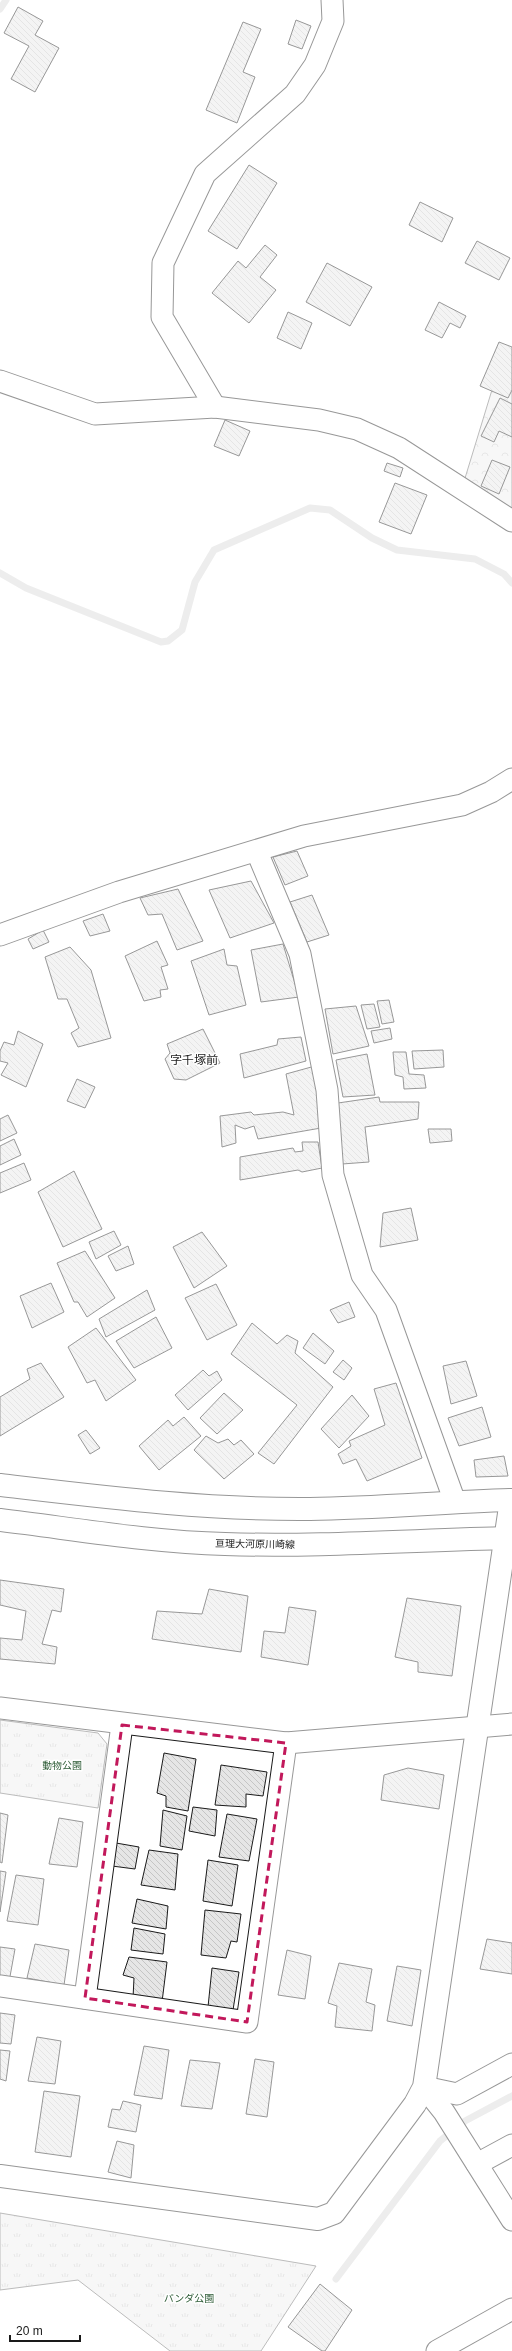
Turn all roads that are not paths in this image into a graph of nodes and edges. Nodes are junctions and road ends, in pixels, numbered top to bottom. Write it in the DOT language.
graph roads {
  1 [pos="332,0"];
  2 [pos="0,381"];
  3 [pos="214,407"];
  4 [pos="512,521"];
  5 [pos="512,779"];
  6 [pos="256,852"];
  7 [pos="0,935"];
  8 [pos="0,1485"];
  9 [pos="512,1500"];
  10 [pos="455,1502"];
  11 [pos="0,1520"];
  12 [pos="509,1538"];
  13 [pos="0,1708"];
  14 [pos="512,1724"];
  15 [pos="122,1725"];
  16 [pos="477,1726"];
  17 [pos="286,1743"];
  18 [pos="0,1986"];
  19 [pos="84,1998"];
  20 [pos="512,2064"];
  21 [pos="424,2087"];
  22 [pos="512,2145"];
  23 [pos="477,2164"];
  24 [pos="0,2176"];
  25 [pos="512,2220"];
  26 [pos="512,2309"];
  27 [pos="437,2351"];
  1 -- 3 [label="street"];
  2 -- 3 [label="street"];
  3 -- 4 [label="street"];
  5 -- 6 [label="street"];
  6 -- 7 [label="street"];
  6 -- 10 [label="street"];
  8 -- 10 [label="street"];
  9 -- 10 [label="street"];
  9 -- 12 [label="street"];
  11 -- 12 [label="street, 亘理大河原川崎線"];
  12 -- 16 [label="street"];
  13 -- 15 [label="street"];
  14 -- 16 [label="street"];
  15 -- 17 [label="street"];
  15 -- 19 [label="street"];
  16 -- 17 [label="street"];
  16 -- 21 [label="street"];
  17 -- 19 [label="street"];
  18 -- 19 [label="street"];
  20 -- 21 [label="street"];
  21 -- 23 [label="street"];
  21 -- 24 [label="street"];
  22 -- 23 [label="street"];
  23 -- 25 [label="street"];
  26 -- 27 [label="street"];
}
